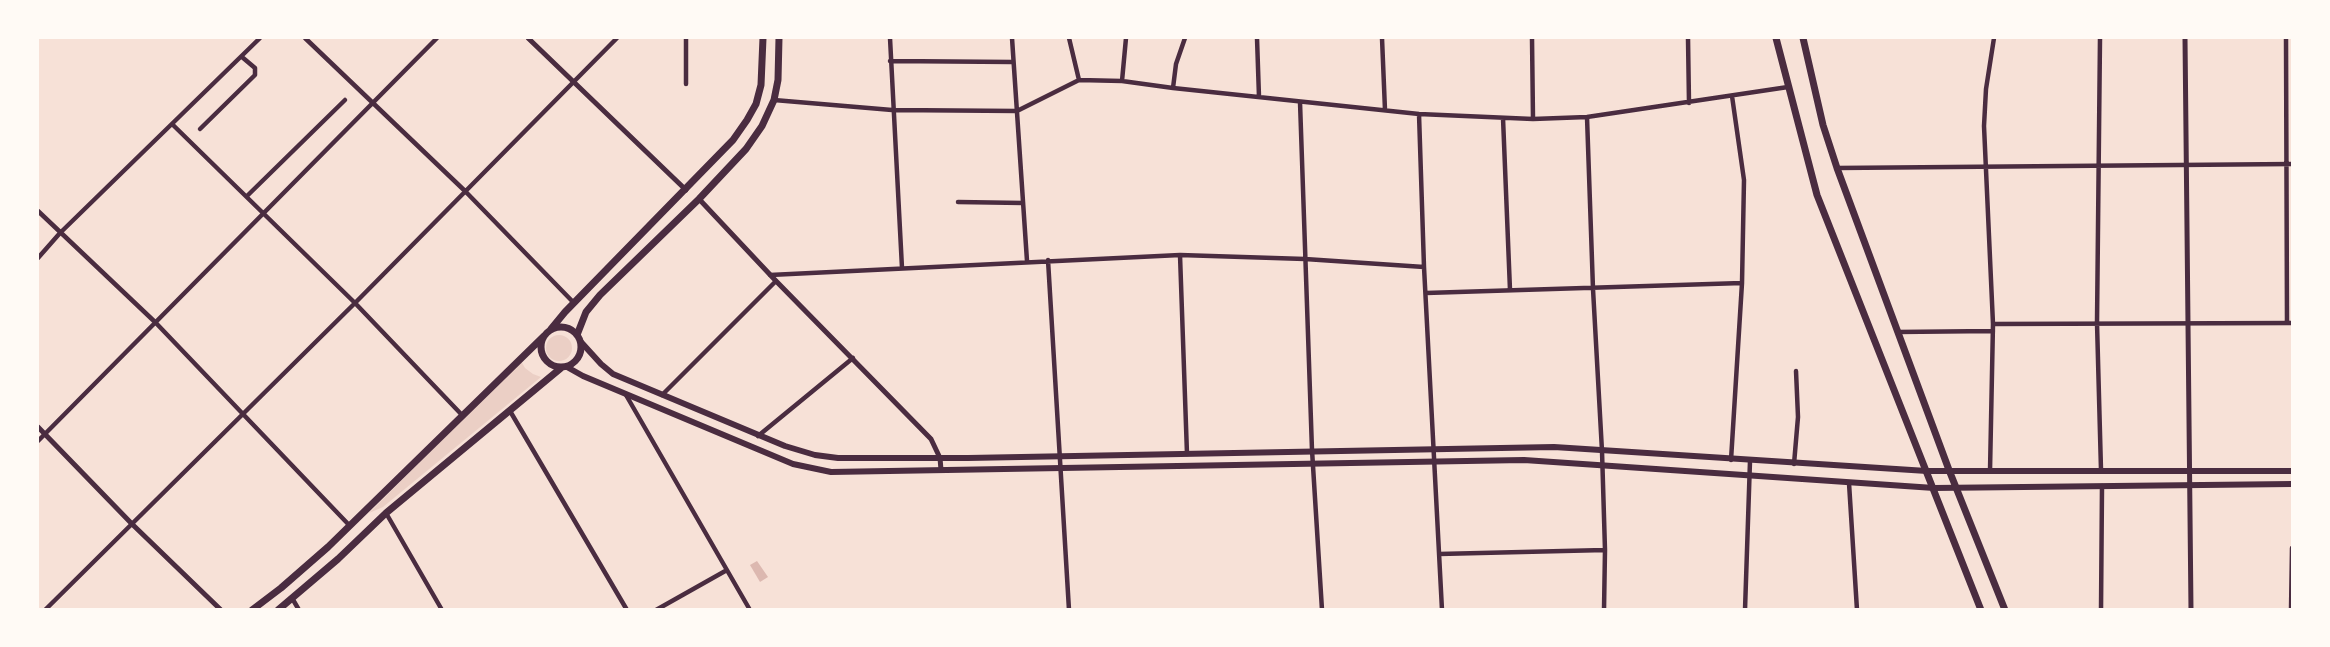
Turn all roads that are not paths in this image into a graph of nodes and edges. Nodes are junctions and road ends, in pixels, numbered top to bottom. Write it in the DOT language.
graph roads {
  1 [pos="260,38"];
  2 [pos="305,38"];
  3 [pos="437,38"];
  4 [pos="528,38"];
  5 [pos="617,38"];
  6 [pos="686,38"];
  7 [pos="763,38"];
  8 [pos="779,38"];
  9 [pos="890,38"];
  10 [pos="1012,38"];
  11 [pos="1069,38"];
  12 [pos="1126,38"];
  13 [pos="1185,38"];
  14 [pos="1257,38"];
  15 [pos="1382,38"];
  16 [pos="1532,38"];
  17 [pos="1688,38"];
  18 [pos="1776,38"];
  19 [pos="1803,38"];
  20 [pos="1994,38"];
  21 [pos="2100,38"];
  22 [pos="2185,38"];
  23 [pos="2286,38"];
  24 [pos="242,57"];
  25 [pos="890,61"];
  26 [pos="1012,62"];
  27 [pos="1079,80"];
  28 [pos="1122,81"];
  29 [pos="574,82"];
  30 [pos="686,84"];
  31 [pos="1788,87"];
  32 [pos="1173,88"];
  33 [pos="1732,96"];
  34 [pos="1259,97"];
  35 [pos="345,100"];
  36 [pos="774,100"];
  37 [pos="1300,102"];
  38 [pos="1689,103"];
  39 [pos="372,104"];
  40 [pos="892,110"];
  41 [pos="1385,110"];
  42 [pos="1017,111"];
  43 [pos="1419,114"];
  44 [pos="1587,117"];
  45 [pos="1503,118"];
  46 [pos="1533,119"];
  47 [pos="172,124"];
  48 [pos="200,129"];
  49 [pos="2290,164"];
  50 [pos="1987,166"];
  51 [pos="2185,166"];
  52 [pos="2099,167"];
  53 [pos="1837,168"];
  54 [pos="686,190"];
  55 [pos="465,191"];
  56 [pos="247,196"];
  57 [pos="699,199"];
  58 [pos="958,202"];
  59 [pos="1023,203"];
  60 [pos="38,211"];
  61 [pos="264,213"];
  62 [pos="60,233"];
  63 [pos="1180,255"];
  64 [pos="38,258"];
  65 [pos="1305,259"];
  66 [pos="1048,260"];
  67 [pos="1027,261"];
  68 [pos="1424,267"];
  69 [pos="902,268"];
  70 [pos="770,275"];
  71 [pos="776,281"];
  72 [pos="1742,283"];
  73 [pos="1593,289"];
  74 [pos="1510,290"];
  75 [pos="1426,293"];
  76 [pos="355,303"];
  77 [pos="574,303"];
  78 [pos="155,322"];
  79 [pos="2290,322"];
  80 [pos="2097,323"];
  81 [pos="2186,323"];
  82 [pos="1993,324"];
  83 [pos="551,329"];
  84 [pos="1993,331"];
  85 [pos="1897,332"];
  86 [pos="544,336"];
  87 [pos="579,338"];
  88 [pos="853,358"];
  89 [pos="564,367"];
  90 [pos="1796,371"];
  91 [pos="625,392"];
  92 [pos="662,395"];
  93 [pos="510,411"];
  94 [pos="243,415"];
  95 [pos="462,415"];
  96 [pos="38,427"];
  97 [pos="44,434"];
  98 [pos="758,435"];
  99 [pos="38,441"];
  100 [pos="1434,448"];
  101 [pos="1312,450"];
  102 [pos="1602,451"];
  103 [pos="1187,453"];
  104 [pos="1059,455"];
  105 [pos="940,458"];
  106 [pos="968,458"];
  107 [pos="1731,460"];
  108 [pos="1750,461"];
  109 [pos="1434,463"];
  110 [pos="1313,464"];
  111 [pos="1603,464"];
  112 [pos="1794,464"];
  113 [pos="1060,469"];
  114 [pos="941,470"];
  115 [pos="969,470"];
  116 [pos="1949,470"];
  117 [pos="2101,470"];
  118 [pos="2189,470"];
  119 [pos="1927,471"];
  120 [pos="1990,471"];
  121 [pos="2292,471"];
  122 [pos="1749,474"];
  123 [pos="1849,483"];
  124 [pos="2292,484"];
  125 [pos="2190,485"];
  126 [pos="2102,486"];
  127 [pos="1934,488"];
  128 [pos="1957,488"];
  129 [pos="386,513"];
  130 [pos="132,524"];
  131 [pos="350,526"];
  132 [pos="2292,548"];
  133 [pos="1605,550"];
  134 [pos="1439,554"];
  135 [pos="727,570"];
  136 [pos="292,598"];
  137 [pos="45,609"];
  138 [pos="221,609"];
  139 [pos="252,609"];
  140 [pos="278,609"];
  141 [pos="299,609"];
  142 [pos="442,609"];
  143 [pos="627,609"];
  144 [pos="656,609"];
  145 [pos="750,609"];
  146 [pos="1069,609"];
  147 [pos="1322,609"];
  148 [pos="1442,609"];
  149 [pos="1604,609"];
  150 [pos="1745,609"];
  151 [pos="1857,609"];
  152 [pos="1981,609"];
  153 [pos="2005,609"];
  154 [pos="2101,609"];
  155 [pos="2191,609"];
  156 [pos="2291,609"];
  1 -- 24 [label="street"];
  2 -- 39 [label="street"];
  3 -- 39 [label="street"];
  4 -- 29 [label="street"];
  5 -- 29 [label="street"];
  6 -- 30 [label="street"];
  7 -- 54 [label="main road"];
  8 -- 36 [label="main road"];
  9 -- 25 [label="street"];
  10 -- 26 [label="street"];
  11 -- 27 [label="street"];
  12 -- 28 [label="street"];
  13 -- 32 [label="street"];
  14 -- 34 [label="street"];
  15 -- 41 [label="street"];
  16 -- 46 [label="street"];
  17 -- 38 [label="street"];
  18 -- 31 [label="main road"];
  19 -- 53 [label="main road"];
  20 -- 50 [label="street"];
  21 -- 52 [label="street"];
  22 -- 51 [label="street"];
  23 -- 49 [label="street"];
  24 -- 47 [label="street"];
  24 -- 48 [label="street"];
  25 -- 26 [label="street"];
  25 -- 40 [label="street"];
  26 -- 42 [label="street"];
  27 -- 28 [label="street"];
  27 -- 42 [label="street"];
  28 -- 32 [label="street"];
  29 -- 54 [label="street"];
  29 -- 55 [label="street"];
  31 -- 33 [label="street"];
  31 -- 119 [label="main road"];
  32 -- 34 [label="street"];
  33 -- 38 [label="street"];
  33 -- 72 [label="street"];
  34 -- 37 [label="street"];
  35 -- 56 [label="street"];
  36 -- 40 [label="street"];
  36 -- 57 [label="main road"];
  37 -- 41 [label="street"];
  37 -- 65 [label="street"];
  38 -- 44 [label="street"];
  39 -- 55 [label="street"];
  39 -- 61 [label="street"];
  40 -- 42 [label="street"];
  40 -- 69 [label="street"];
  41 -- 43 [label="street"];
  42 -- 59 [label="street"];
  43 -- 45 [label="street"];
  43 -- 68 [label="street"];
  44 -- 46 [label="street"];
  44 -- 73 [label="street"];
  45 -- 46 [label="street"];
  45 -- 74 [label="street"];
  47 -- 56 [label="street"];
  47 -- 62 [label="street"];
  49 -- 51 [label="street"];
  49 -- 79 [label="street"];
  50 -- 52 [label="street"];
  50 -- 53 [label="street"];
  50 -- 82 [label="street"];
  51 -- 52 [label="street"];
  51 -- 81 [label="street"];
  52 -- 80 [label="street"];
  53 -- 85 [label="main road"];
  54 -- 77 [label="main road"];
  55 -- 76 [label="street"];
  55 -- 77 [label="street"];
  56 -- 61 [label="street"];
  57 -- 70 [label="street"];
  57 -- 87 [label="main road"];
  58 -- 59 [label="street"];
  59 -- 67 [label="street"];
  60 -- 62 [label="street"];
  61 -- 76 [label="street"];
  61 -- 78 [label="street"];
  62 -- 64 [label="street"];
  62 -- 78 [label="street"];
  63 -- 65 [label="street"];
  63 -- 66 [label="street"];
  63 -- 103 [label="street"];
  65 -- 68 [label="street"];
  65 -- 101 [label="street"];
  66 -- 67 [label="street"];
  66 -- 104 [label="street"];
  67 -- 69 [label="street"];
  68 -- 75 [label="street"];
  69 -- 70 [label="street"];
  70 -- 71 [label="street"];
  71 -- 88 [label="street"];
  71 -- 92 [label="street"];
  72 -- 73 [label="street"];
  72 -- 107 [label="street"];
  73 -- 74 [label="street"];
  73 -- 102 [label="street"];
  74 -- 75 [label="street"];
  75 -- 100 [label="street"];
  76 -- 94 [label="street"];
  76 -- 95 [label="street"];
  77 -- 83 [label="main road"];
  78 -- 94 [label="street"];
  78 -- 97 [label="street"];
  79 -- 81 [label="street"];
  80 -- 81 [label="street"];
  80 -- 82 [label="street"];
  80 -- 117 [label="street"];
  81 -- 118 [label="street"];
  82 -- 84 [label="street"];
  83 -- 86 [label="main road"];
  83 -- 87 [label="main road"];
  84 -- 85 [label="street"];
  84 -- 120 [label="street"];
  85 -- 116 [label="main road"];
  86 -- 89 [label="main road"];
  86 -- 95 [label="main road"];
  87 -- 89 [label="main road"];
  87 -- 92 [label="main road"];
  88 -- 98 [label="street"];
  88 -- 105 [label="street"];
  89 -- 91 [label="main road"];
  89 -- 93 [label="main road"];
  90 -- 112 [label="street"];
  91 -- 114 [label="main road"];
  91 -- 135 [label="street"];
  92 -- 98 [label="main road"];
  93 -- 129 [label="main road"];
  93 -- 143 [label="street"];
  94 -- 130 [label="street"];
  94 -- 131 [label="street"];
  95 -- 131 [label="main road"];
  96 -- 97 [label="street"];
  97 -- 99 [label="street"];
  97 -- 130 [label="street"];
  98 -- 105 [label="main road"];
  100 -- 101 [label="main road"];
  100 -- 102 [label="main road"];
  100 -- 109 [label="street"];
  101 -- 103 [label="main road"];
  101 -- 110 [label="street"];
  102 -- 107 [label="main road"];
  102 -- 111 [label="street"];
  103 -- 104 [label="main road"];
  104 -- 106 [label="main road"];
  104 -- 113 [label="street"];
  105 -- 106 [label="main road"];
  105 -- 114 [label="street"];
  106 -- 115 [label="main road"];
  107 -- 108 [label="main road"];
  108 -- 112 [label="main road"];
  108 -- 122 [label="street"];
  109 -- 110 [label="main road"];
  109 -- 111 [label="main road"];
  109 -- 134 [label="street"];
  110 -- 113 [label="main road"];
  110 -- 147 [label="street"];
  111 -- 122 [label="main road"];
  111 -- 133 [label="street"];
  112 -- 119 [label="main road"];
  113 -- 115 [label="main road"];
  113 -- 146 [label="street"];
  114 -- 115 [label="main road"];
  116 -- 119 [label="main road"];
  116 -- 120 [label="main road"];
  116 -- 128 [label="main road"];
  117 -- 118 [label="main road"];
  117 -- 120 [label="main road"];
  118 -- 121 [label="main road"];
  118 -- 125 [label="street"];
  119 -- 127 [label="main road"];
  122 -- 123 [label="main road"];
  122 -- 150 [label="street"];
  123 -- 127 [label="main road"];
  123 -- 151 [label="street"];
  124 -- 125 [label="main road"];
  125 -- 126 [label="main road"];
  125 -- 155 [label="street"];
  126 -- 128 [label="main road"];
  126 -- 154 [label="street"];
  127 -- 128 [label="main road"];
  127 -- 152 [label="main road"];
  128 -- 153 [label="main road"];
  129 -- 136 [label="main road"];
  129 -- 142 [label="street"];
  130 -- 137 [label="street"];
  130 -- 138 [label="street"];
  131 -- 139 [label="main road"];
  132 -- 156 [label="street"];
  133 -- 134 [label="street"];
  133 -- 149 [label="street"];
  134 -- 148 [label="street"];
  135 -- 144 [label="street"];
  135 -- 145 [label="street"];
  136 -- 140 [label="main road"];
  136 -- 141 [label="street"];
}
